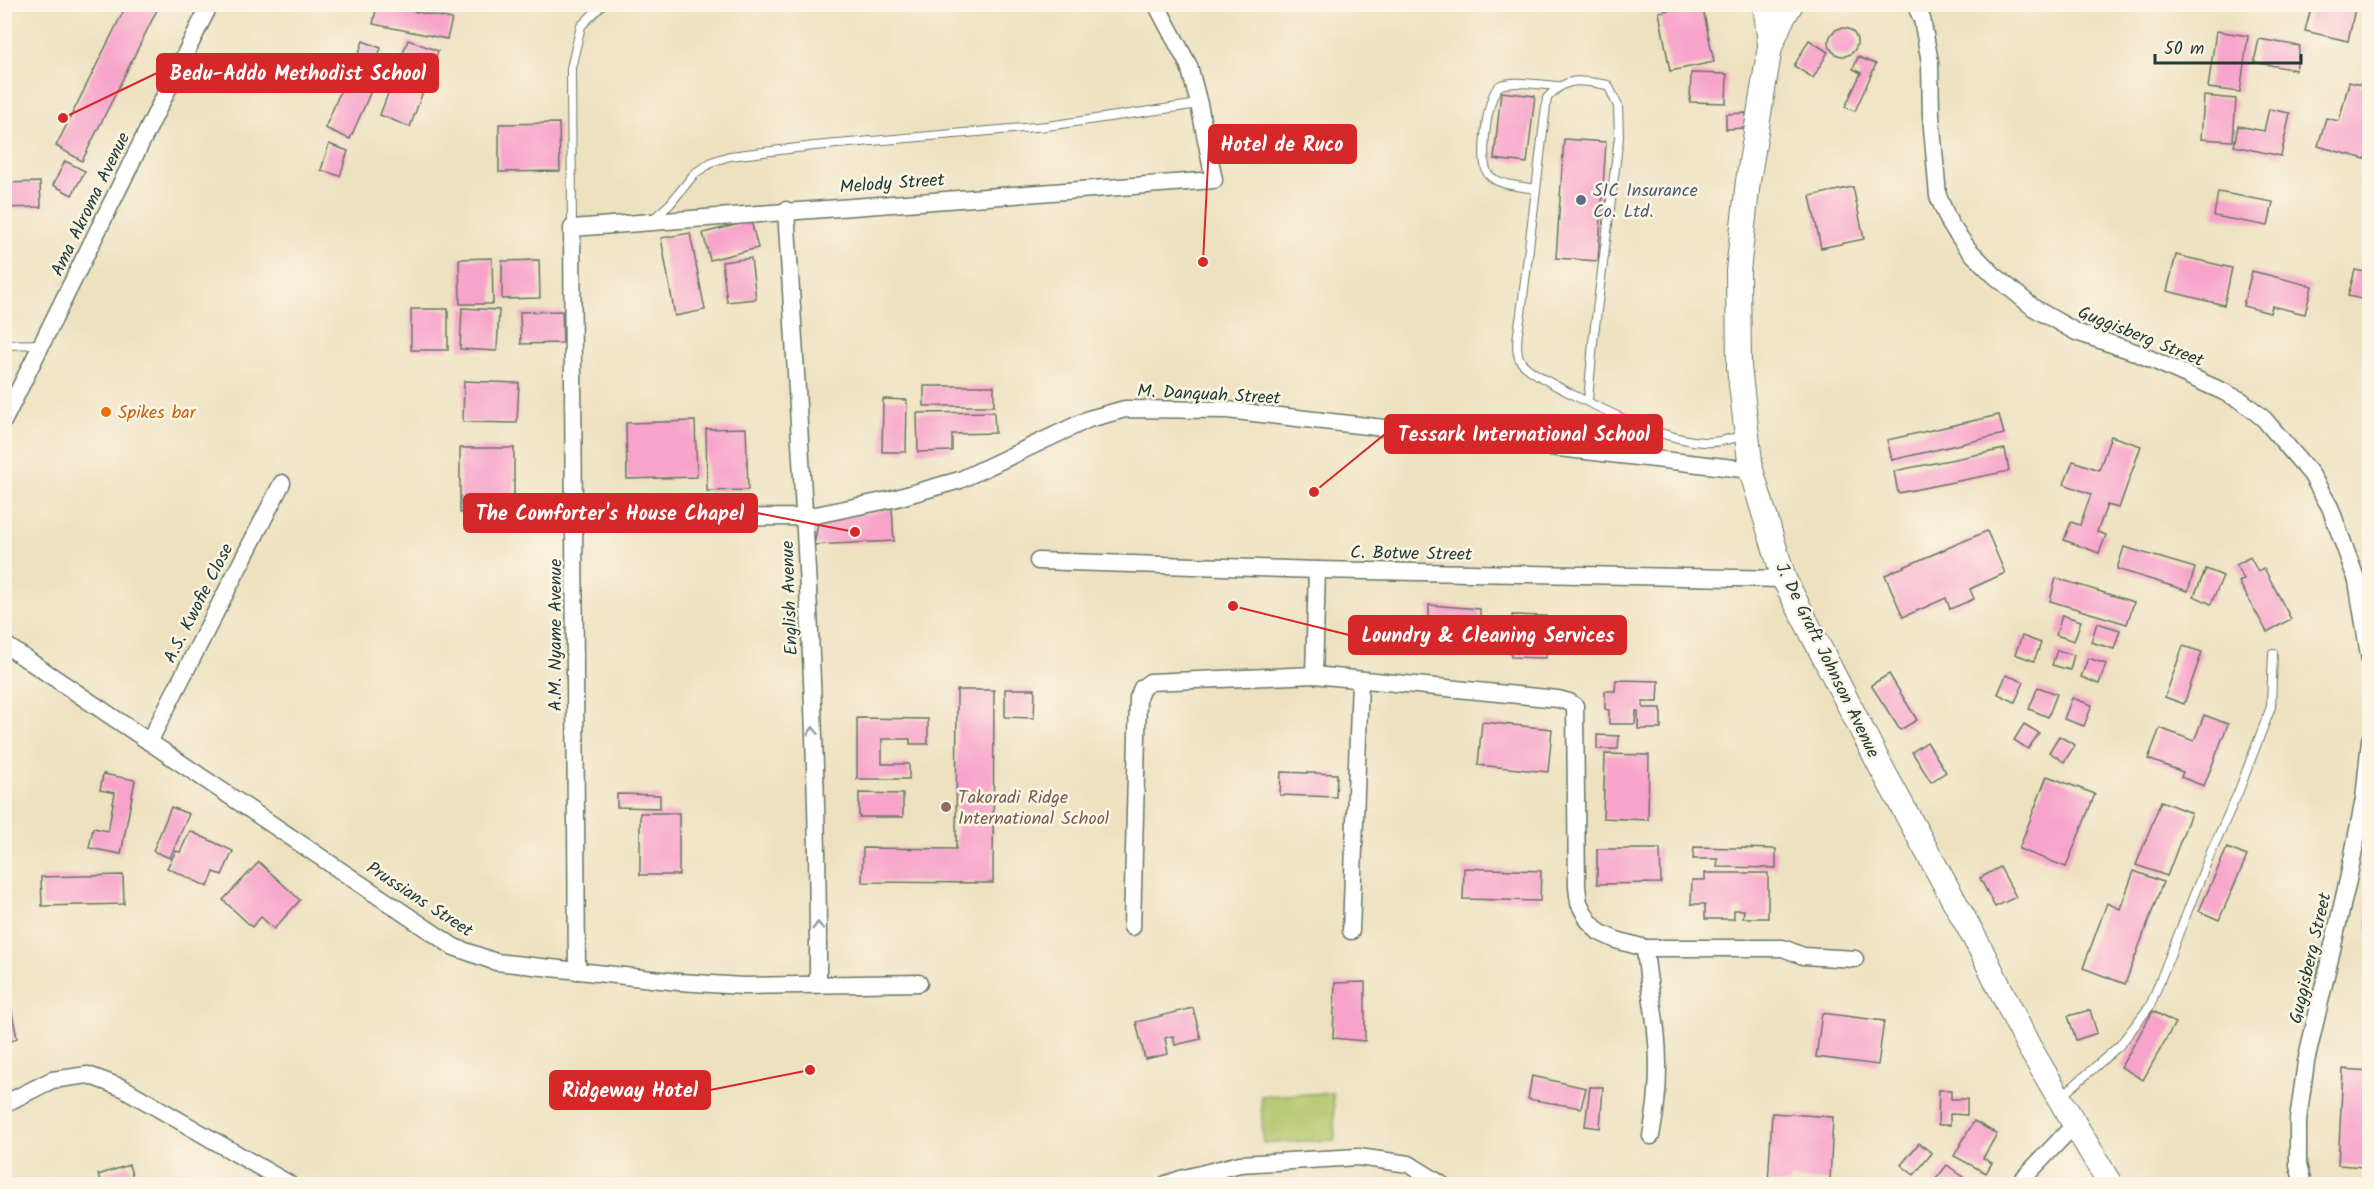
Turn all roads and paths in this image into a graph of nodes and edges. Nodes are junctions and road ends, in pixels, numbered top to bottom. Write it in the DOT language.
graph roads {
  1 [pos="210,4"];
  2 [pos="603,4"];
  3 [pos="1156,4"];
  4 [pos="1765,4"];
  5 [pos="1791,4"];
  6 [pos="1915,4"];
  7 [pos="1770,47"];
  8 [pos="1557,86"];
  9 [pos="1199,104"];
  10 [pos="1536,189"];
  11 [pos="786,210"];
  12 [pos="650,223"];
  13 [pos="572,228"];
  14 [pos="41,344"];
  15 [pos="4,345"];
  16 [pos="1588,400"];
  17 [pos="4,420"];
  18 [pos="1747,434"];
  19 [pos="1751,470"];
  20 [pos="282,483"];
  21 [pos="806,517"];
  22 [pos="574,518"];
  23 [pos="1038,561"];
  24 [pos="1317,570"];
  25 [pos="1784,579"];
  26 [pos="4,644"];
  27 [pos="2273,653"];
  28 [pos="2370,661"];
  29 [pos="1314,675"];
  30 [pos="1360,681"];
  31 [pos="2370,740"];
  32 [pos="149,742"];
  33 [pos="1132,927"];
  34 [pos="1350,932"];
  35 [pos="1645,948"];
  36 [pos="1855,959"];
  37 [pos="577,971"];
  38 [pos="919,983"];
  39 [pos="818,984"];
  40 [pos="2059,1098"];
  41 [pos="4,1104"];
  42 [pos="2075,1124"];
  43 [pos="1652,1136"];
  44 [pos="288,1185"];
  45 [pos="1166,1185"];
  46 [pos="1441,1185"];
  47 [pos="2018,1185"];
  48 [pos="2110,1185"];
  49 [pos="2303,1185"];
  1 -- 14 [label="street, Ama Akroma Avenue"];
  2 -- 13 [label="lane"];
  3 -- 9 [label="street"];
  4 -- 7 [label="street, J. De Graft Johnson Avenue"];
  5 -- 7 [label="street, J. De Graft Johnson Avenue"];
  6 -- 28 [label="street, Guggisberg Street"];
  7 -- 18 [label="street, J. De Graft Johnson Avenue"];
  8 -- 10 [label="lane"];
  8 -- 10 [label="lane"];
  8 -- 16 [label="lane"];
  9 -- 11 [label="street, Melody Street"];
  9 -- 12 [label="lane"];
  10 -- 16 [label="lane"];
  11 -- 12 [label="street, Melody Street"];
  11 -- 21 [label="street, English Avenue"];
  12 -- 13 [label="street, Melody Street"];
  13 -- 22 [label="street, A.M. Nyame Avenue"];
  14 -- 15 [label="lane"];
  14 -- 17 [label="street, Ama Akroma Avenue"];
  16 -- 18 [label="lane"];
  18 -- 19 [label="street, J. De Graft Johnson Avenue"];
  19 -- 21 [label="street, M. Danquah Street"];
  19 -- 25 [label="street, J. De Graft Johnson Avenue"];
  20 -- 32 [label="street, A.S. Kwofie Close"];
  21 -- 22 [label="street, M. Danquah Street"];
  39 -- 21 [label="street, English Avenue, one-way"];
  22 -- 37 [label="street, A.M. Nyame Avenue"];
  23 -- 24 [label="street, C. Botwe Street"];
  24 -- 25 [label="street, C. Botwe Street"];
  24 -- 29 [label="street"];
  25 -- 40 [label="street, J. De Graft Johnson Avenue"];
  26 -- 32 [label="street, Prussians Street"];
  27 -- 40 [label="lane"];
  29 -- 30 [label="street"];
  29 -- 33 [label="street"];
  30 -- 34 [label="street"];
  30 -- 35 [label="street"];
  31 -- 49 [label="street, Guggisberg Street"];
  32 -- 37 [label="street, Prussians Street"];
  35 -- 36 [label="street"];
  35 -- 43 [label="street"];
  37 -- 39 [label="street, Prussians Street"];
  38 -- 39 [label="street, Prussians Street"];
  40 -- 42 [label="street, J. De Graft Johnson Avenue"];
  41 -- 44 [label="street"];
  42 -- 47 [label="street"];
  42 -- 48 [label="street, J. De Graft Johnson Avenue"];
  45 -- 46 [label="street"];
}
